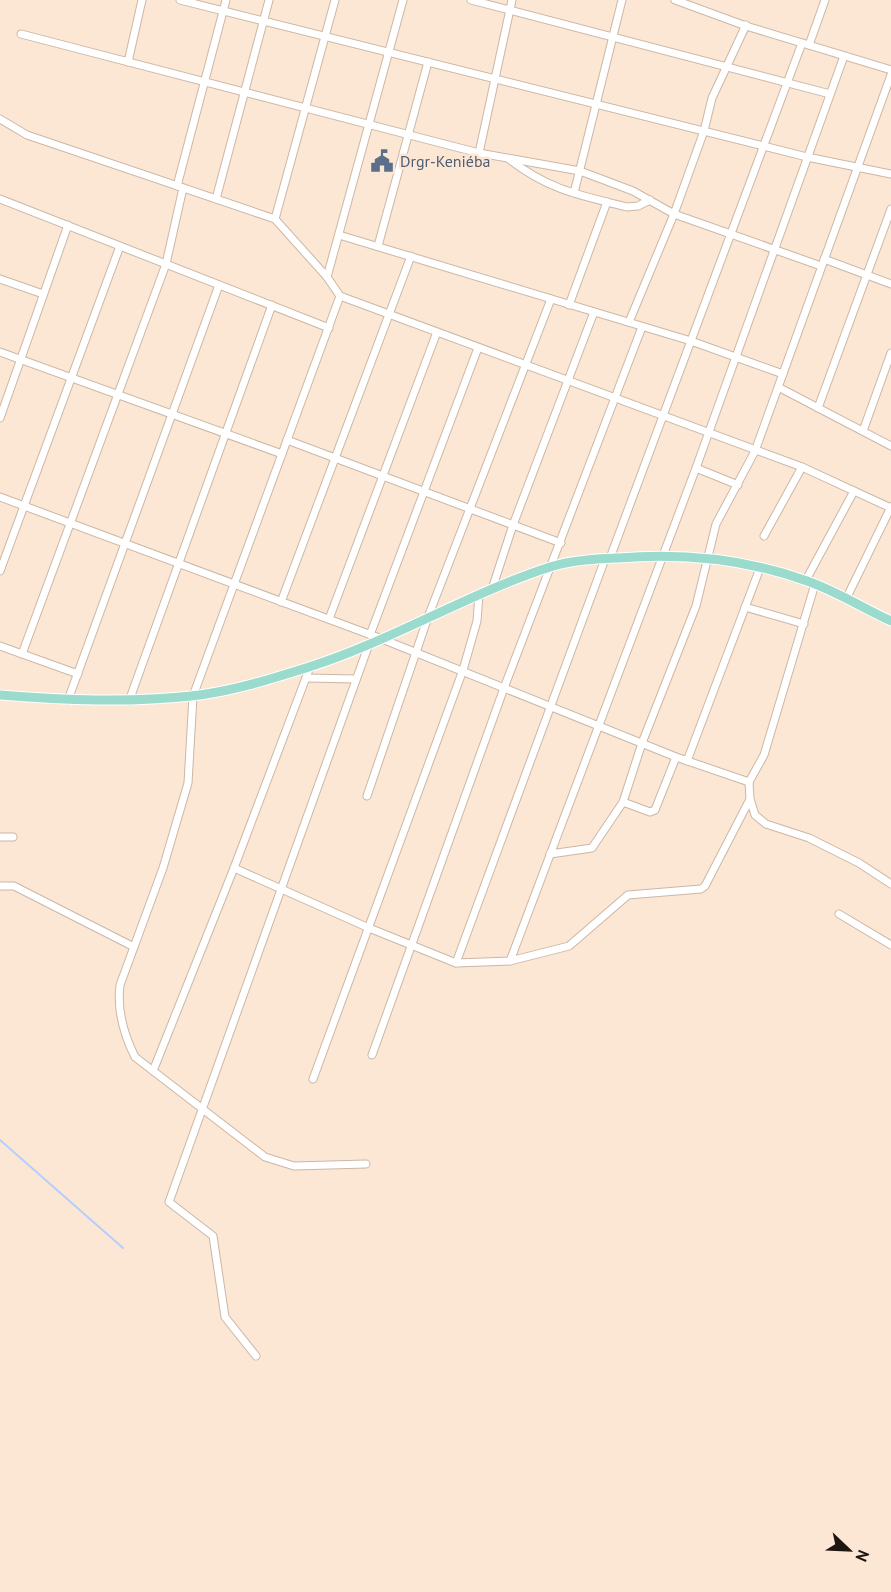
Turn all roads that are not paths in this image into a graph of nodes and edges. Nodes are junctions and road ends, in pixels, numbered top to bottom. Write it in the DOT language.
graph roads {
  1 [pos="142,0"];
  2 [pos="180,0"];
  3 [pos="226,0"];
  4 [pos="269,0"];
  5 [pos="335,0"];
  6 [pos="403,0"];
  7 [pos="471,0"];
  8 [pos="512,0"];
  9 [pos="622,0"];
  10 [pos="675,0"];
  11 [pos="825,0"];
  12 [pos="510,10"];
  13 [pos="223,11"];
  14 [pos="264,21"];
  15 [pos="746,26"];
  16 [pos="21,34"];
  17 [pos="326,36"];
  18 [pos="613,37"];
  19 [pos="805,44"];
  20 [pos="389,52"];
  21 [pos="844,56"];
  22 [pos="128,62"];
  23 [pos="428,62"];
  24 [pos="726,67"];
  25 [pos="891,70"];
  26 [pos="891,75"];
  27 [pos="495,79"];
  28 [pos="204,81"];
  29 [pos="787,83"];
  30 [pos="245,92"];
  31 [pos="830,94"];
  32 [pos="597,104"];
  33 [pos="306,108"];
  34 [pos="0,118"];
  35 [pos="369,124"];
  36 [pos="704,131"];
  37 [pos="408,135"];
  38 [pos="764,146"];
  39 [pos="479,153"];
  40 [pos="807,157"];
  41 [pos="508,158"];
  42 [pos="856,167"];
  43 [pos="580,171"];
  44 [pos="891,174"];
  45 [pos="180,187"];
  46 [pos="574,194"];
  47 [pos="0,199"];
  48 [pos="216,199"];
  49 [pos="651,200"];
  50 [pos="607,202"];
  51 [pos="891,209"];
  52 [pos="674,214"];
  53 [pos="275,219"];
  54 [pos="68,225"];
  55 [pos="730,232"];
  56 [pos="339,235"];
  57 [pos="120,246"];
  58 [pos="378,246"];
  59 [pos="774,249"];
  60 [pos="411,256"];
  61 [pos="822,263"];
  62 [pos="166,264"];
  63 [pos="866,275"];
  64 [pos="327,277"];
  65 [pos="0,279"];
  66 [pos="891,284"];
  67 [pos="219,285"];
  68 [pos="44,294"];
  69 [pos="340,296"];
  70 [pos="551,299"];
  71 [pos="272,305"];
  72 [pos="569,305"];
  73 [pos="594,312"];
  74 [pos="389,314"];
  75 [pos="629,322"];
  76 [pos="642,327"];
  77 [pos="329,328"];
  78 [pos="437,332"];
  79 [pos="691,342"];
  80 [pos="478,348"];
  81 [pos="0,352"];
  82 [pos="891,353"];
  83 [pos="736,357"];
  84 [pos="21,360"];
  85 [pos="525,365"];
  86 [pos="783,374"];
  87 [pos="72,378"];
  88 [pos="567,382"];
  89 [pos="780,388"];
  90 [pos="117,395"];
  91 [pos="615,399"];
  92 [pos="818,408"];
  93 [pos="172,415"];
  94 [pos="663,417"];
  95 [pos="0,418"];
  96 [pos="863,431"];
  97 [pos="225,434"];
  98 [pos="708,434"];
  99 [pos="287,440"];
  100 [pos="891,446"];
  101 [pos="756,451"];
  102 [pos="282,454"];
  103 [pos="335,458"];
  104 [pos="802,467"];
  105 [pos="696,468"];
  106 [pos="383,476"];
  107 [pos="738,485"];
  108 [pos="424,491"];
  109 [pos="854,491"];
  110 [pos="0,497"];
  111 [pos="24,506"];
  112 [pos="891,507"];
  113 [pos="470,509"];
  114 [pos="70,523"];
  115 [pos="513,525"];
  116 [pos="764,536"];
  117 [pos="125,543"];
  118 [pos="561,543"];
  119 [pos="664,554"];
  120 [pos="706,558"];
  121 [pos="608,559"];
  122 [pos="178,563"];
  123 [pos="552,566"];
  124 [pos="760,568"];
  125 [pos="0,571"];
  126 [pos="811,582"];
  127 [pos="234,584"];
  128 [pos="492,589"];
  129 [pos="479,594"];
  130 [pos="846,599"];
  131 [pos="281,602"];
  132 [pos="745,607"];
  133 [pos="428,617"];
  134 [pos="329,619"];
  135 [pos="891,621"];
  136 [pos="804,624"];
  137 [pos="370,639"];
  138 [pos="382,639"];
  139 [pos="0,646"];
  140 [pos="418,652"];
  141 [pos="22,654"];
  142 [pos="310,667"];
  143 [pos="463,670"];
  144 [pos="78,674"];
  145 [pos="306,678"];
  146 [pos="356,679"];
  147 [pos="504,688"];
  148 [pos="0,695"];
  149 [pos="193,696"];
  150 [pos="68,700"];
  151 [pos="129,701"];
  152 [pos="551,707"];
  153 [pos="598,726"];
  154 [pos="642,743"];
  155 [pos="675,757"];
  156 [pos="687,761"];
  157 [pos="749,782"];
  158 [pos="367,796"];
  159 [pos="750,799"];
  160 [pos="623,802"];
  161 [pos="0,837"];
  162 [pos="13,837"];
  163 [pos="550,854"];
  164 [pos="234,868"];
  165 [pos="891,884"];
  166 [pos="0,886"];
  167 [pos="281,887"];
  168 [pos="839,914"];
  169 [pos="369,928"];
  170 [pos="891,945"];
  171 [pos="413,946"];
  172 [pos="134,947"];
  173 [pos="510,961"];
  174 [pos="456,963"];
  175 [pos="372,1055"];
  176 [pos="153,1071"];
  177 [pos="313,1079"];
  178 [pos="201,1108"];
  179 [pos="366,1164"];
  180 [pos="256,1356"];
  1 -- 22 [label="street"];
  2 -- 13 [label="street"];
  3 -- 13 [label="street"];
  4 -- 14 [label="street"];
  5 -- 17 [label="street"];
  6 -- 20 [label="street"];
  7 -- 12 [label="street"];
  8 -- 12 [label="street"];
  9 -- 18 [label="street"];
  10 -- 15 [label="street"];
  11 -- 19 [label="street"];
  12 -- 18 [label="street"];
  12 -- 27 [label="street"];
  13 -- 14 [label="street"];
  13 -- 28 [label="street"];
  14 -- 17 [label="street"];
  14 -- 30 [label="street"];
  15 -- 19 [label="street"];
  15 -- 24 [label="street"];
  16 -- 22 [label="street"];
  17 -- 20 [label="street"];
  17 -- 33 [label="street"];
  18 -- 24 [label="street"];
  18 -- 32 [label="street"];
  19 -- 21 [label="street"];
  19 -- 29 [label="street"];
  20 -- 23 [label="street"];
  20 -- 35 [label="street"];
  21 -- 25 [label="street"];
  21 -- 31 [label="street"];
  22 -- 28 [label="street"];
  23 -- 27 [label="street"];
  23 -- 37 [label="street"];
  24 -- 29 [label="street"];
  24 -- 36 [label="street"];
  26 -- 42 [label="street"];
  27 -- 32 [label="street"];
  27 -- 39 [label="street"];
  28 -- 30 [label="street"];
  28 -- 45 [label="street"];
  29 -- 31 [label="street"];
  29 -- 38 [label="street"];
  30 -- 33 [label="street"];
  30 -- 48 [label="street"];
  31 -- 40 [label="street"];
  32 -- 36 [label="street"];
  32 -- 43 [label="street"];
  33 -- 35 [label="street"];
  33 -- 53 [label="street"];
  34 -- 45 [label="street"];
  35 -- 37 [label="street"];
  35 -- 56 [label="street"];
  36 -- 38 [label="street"];
  36 -- 52 [label="street"];
  37 -- 39 [label="street"];
  37 -- 58 [label="street"];
  38 -- 40 [label="street"];
  38 -- 55 [label="street"];
  39 -- 41 [label="street"];
  40 -- 42 [label="street"];
  40 -- 59 [label="street"];
  41 -- 43 [label="street"];
  41 -- 46 [label="street"];
  42 -- 44 [label="street"];
  42 -- 61 [label="street"];
  43 -- 46 [label="street"];
  43 -- 49 [label="street"];
  45 -- 48 [label="street"];
  45 -- 62 [label="street"];
  46 -- 50 [label="street"];
  47 -- 54 [label="street"];
  48 -- 53 [label="street"];
  49 -- 50 [label="street"];
  49 -- 52 [label="street"];
  50 -- 72 [label="street"];
  51 -- 63 [label="street"];
  52 -- 55 [label="street"];
  52 -- 75 [label="street"];
  53 -- 64 [label="street"];
  54 -- 57 [label="street"];
  54 -- 68 [label="street"];
  55 -- 59 [label="street"];
  55 -- 79 [label="street"];
  56 -- 58 [label="street"];
  56 -- 64 [label="street"];
  57 -- 62 [label="street"];
  57 -- 87 [label="street"];
  58 -- 60 [label="street"];
  59 -- 61 [label="street"];
  59 -- 83 [label="street"];
  60 -- 70 [label="street"];
  60 -- 74 [label="street"];
  61 -- 63 [label="street"];
  61 -- 86 [label="street"];
  62 -- 67 [label="street"];
  62 -- 90 [label="street"];
  63 -- 66 [label="street"];
  63 -- 92 [label="street"];
  64 -- 69 [label="street"];
  65 -- 68 [label="street"];
  67 -- 71 [label="street"];
  67 -- 93 [label="street"];
  68 -- 84 [label="street"];
  69 -- 74 [label="street"];
  69 -- 77 [label="street"];
  70 -- 72 [label="street"];
  70 -- 85 [label="street"];
  71 -- 77 [label="street"];
  71 -- 97 [label="street"];
  72 -- 73 [label="street"];
  73 -- 75 [label="street"];
  73 -- 88 [label="street"];
  74 -- 78 [label="street"];
  74 -- 103 [label="street"];
  75 -- 76 [label="street"];
  76 -- 79 [label="street"];
  76 -- 91 [label="street"];
  77 -- 99 [label="street"];
  78 -- 80 [label="street"];
  78 -- 106 [label="street"];
  79 -- 83 [label="street"];
  79 -- 94 [label="street"];
  80 -- 85 [label="street"];
  80 -- 108 [label="street"];
  81 -- 84 [label="street"];
  82 -- 96 [label="street"];
  83 -- 86 [label="street"];
  83 -- 98 [label="street"];
  84 -- 87 [label="street"];
  84 -- 95 [label="street"];
  85 -- 88 [label="street"];
  85 -- 113 [label="street"];
  86 -- 89 [label="street"];
  87 -- 90 [label="street"];
  87 -- 111 [label="street"];
  88 -- 91 [label="street"];
  88 -- 115 [label="street"];
  89 -- 92 [label="street"];
  89 -- 101 [label="street"];
  90 -- 93 [label="street"];
  90 -- 114 [label="street"];
  91 -- 94 [label="street"];
  91 -- 118 [label="street"];
  92 -- 96 [label="street"];
  93 -- 97 [label="street"];
  93 -- 117 [label="street"];
  94 -- 98 [label="street"];
  94 -- 121 [label="street"];
  96 -- 100 [label="street"];
  97 -- 102 [label="street"];
  97 -- 122 [label="street"];
  98 -- 101 [label="street"];
  98 -- 105 [label="street"];
  99 -- 102 [label="street"];
  99 -- 103 [label="street"];
  101 -- 104 [label="street"];
  101 -- 107 [label="street"];
  102 -- 127 [label="street"];
  103 -- 106 [label="street"];
  103 -- 131 [label="street"];
  104 -- 109 [label="street"];
  104 -- 116 [label="street"];
  105 -- 107 [label="street"];
  105 -- 119 [label="street"];
  106 -- 108 [label="street"];
  106 -- 134 [label="street"];
  107 -- 120 [label="street"];
  108 -- 113 [label="street"];
  108 -- 137 [label="street"];
  109 -- 112 [label="street"];
  109 -- 126 [label="street"];
  110 -- 111 [label="street"];
  111 -- 114 [label="street"];
  111 -- 125 [label="street"];
  112 -- 130 [label="street"];
  113 -- 115 [label="street"];
  113 -- 133 [label="street"];
  114 -- 117 [label="street"];
  114 -- 141 [label="street"];
  115 -- 118 [label="street"];
  115 -- 128 [label="street"];
  117 -- 122 [label="street"];
  117 -- 144 [label="street"];
  118 -- 123 [label="street"];
  119 -- 120 [label="main road"];
  119 -- 121 [label="main road"];
  119 -- 153 [label="street"];
  120 -- 124 [label="main road"];
  120 -- 154 [label="street"];
  121 -- 123 [label="main road"];
  121 -- 152 [label="street"];
  122 -- 127 [label="street"];
  122 -- 151 [label="street"];
  123 -- 128 [label="main road"];
  123 -- 147 [label="street"];
  124 -- 126 [label="main road"];
  124 -- 132 [label="street"];
  126 -- 130 [label="main road"];
  126 -- 136 [label="street"];
  127 -- 131 [label="street"];
  127 -- 149 [label="street"];
  128 -- 129 [label="main road"];
  129 -- 133 [label="main road"];
  129 -- 143 [label="street"];
  130 -- 135 [label="main road"];
  131 -- 134 [label="street"];
  132 -- 136 [label="street"];
  132 -- 156 [label="street"];
  133 -- 138 [label="main road"];
  133 -- 140 [label="street"];
  134 -- 137 [label="street"];
  136 -- 157 [label="street"];
  137 -- 138 [label="main road"];
  137 -- 142 [label="main road"];
  137 -- 146 [label="street"];
  138 -- 140 [label="street"];
  139 -- 141 [label="street"];
  140 -- 143 [label="street"];
  140 -- 158 [label="street"];
  141 -- 144 [label="street"];
  142 -- 145 [label="street"];
  142 -- 149 [label="main road"];
  143 -- 147 [label="street"];
  143 -- 169 [label="street"];
  144 -- 150 [label="street"];
  145 -- 146 [label="street"];
  145 -- 164 [label="street"];
  146 -- 167 [label="street"];
  147 -- 152 [label="street"];
  147 -- 171 [label="street"];
  148 -- 150 [label="main road"];
  149 -- 151 [label="main road"];
  149 -- 172 [label="street"];
  150 -- 151 [label="main road"];
  152 -- 153 [label="street"];
  152 -- 174 [label="street"];
  153 -- 154 [label="street"];
  153 -- 163 [label="street"];
  154 -- 155 [label="street"];
  154 -- 160 [label="street"];
  155 -- 156 [label="street"];
  155 -- 160 [label="street"];
  156 -- 157 [label="street"];
  157 -- 159 [label="street"];
  159 -- 165 [label="street"];
  159 -- 173 [label="street"];
  160 -- 163 [label="street"];
  161 -- 162 [label="street"];
  163 -- 173 [label="street"];
  164 -- 167 [label="street"];
  164 -- 176 [label="street"];
  166 -- 172 [label="street"];
  167 -- 169 [label="street"];
  167 -- 178 [label="street"];
  168 -- 170 [label="street"];
  169 -- 171 [label="street"];
  169 -- 177 [label="street"];
  171 -- 174 [label="street"];
  171 -- 175 [label="street"];
  172 -- 176 [label="street"];
  173 -- 174 [label="street"];
  176 -- 178 [label="street"];
  178 -- 179 [label="street"];
  178 -- 180 [label="street"];
}
